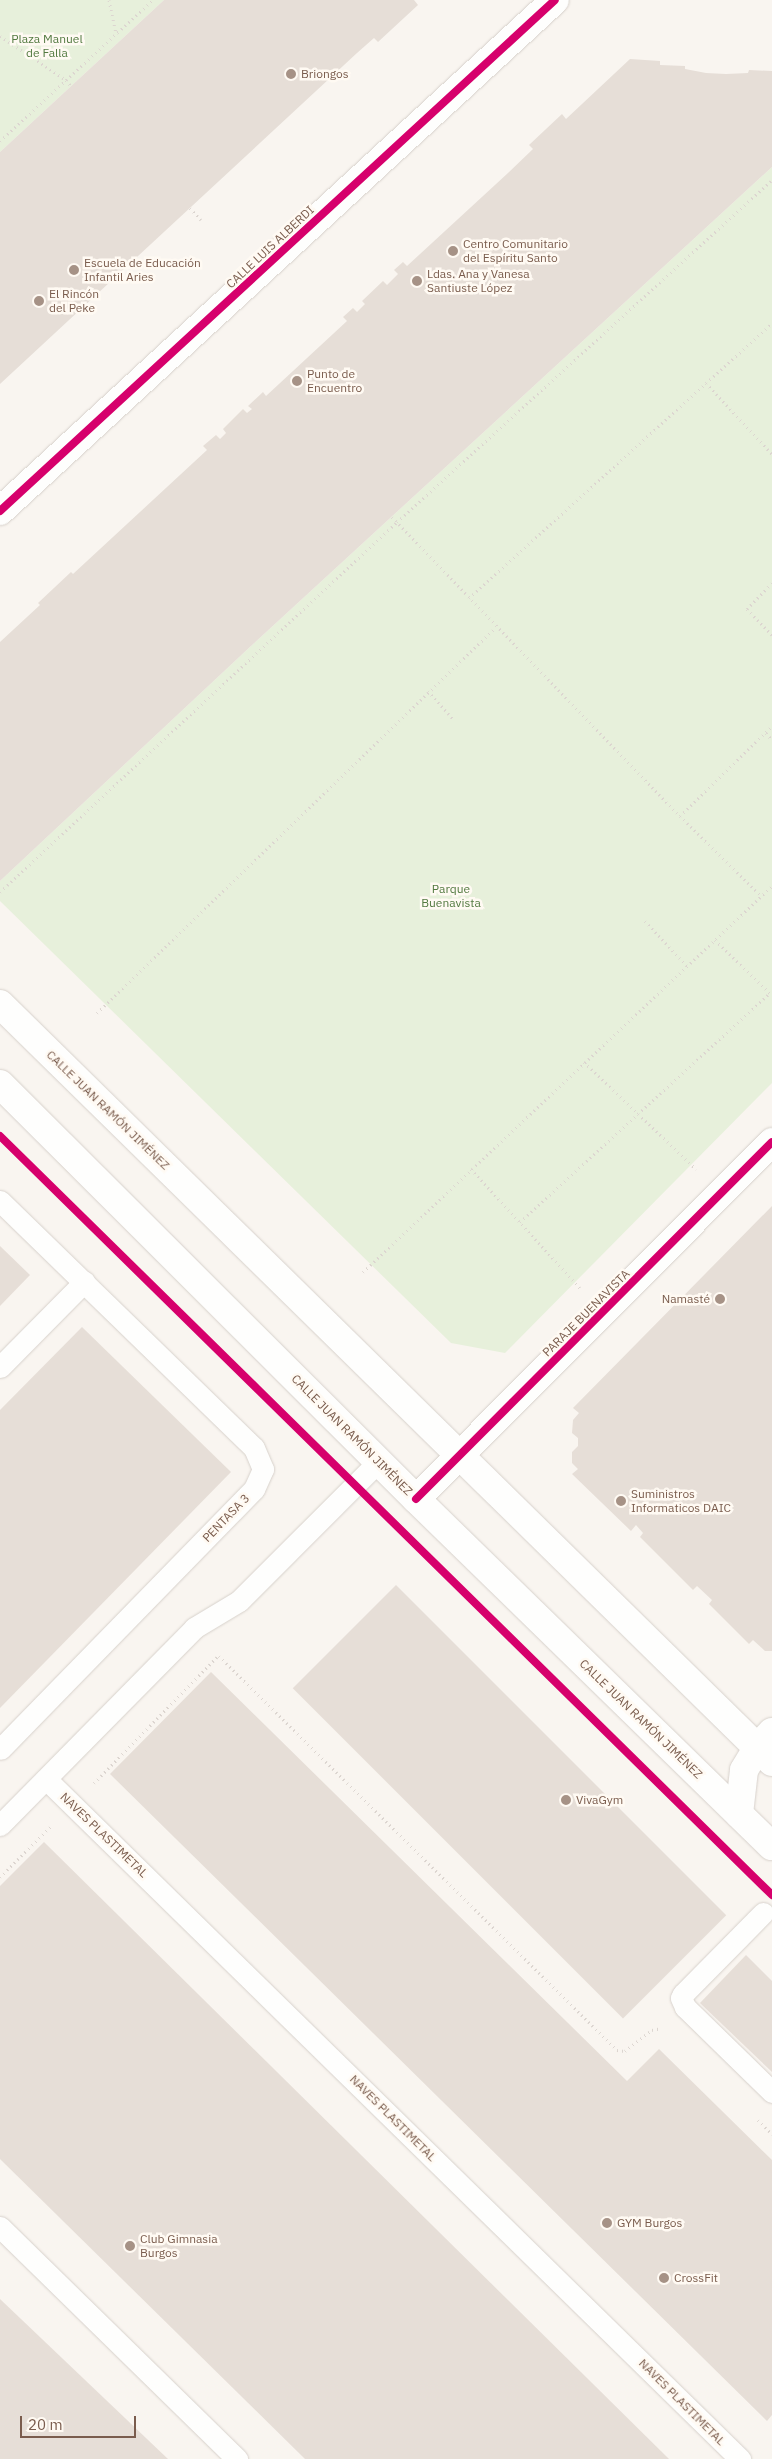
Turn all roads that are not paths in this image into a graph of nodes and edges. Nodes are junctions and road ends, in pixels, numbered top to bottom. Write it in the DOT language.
graph roads {
  1 [pos="555,0"];
  2 [pos="0,511"];
  3 [pos="0,1004"];
  4 [pos="0,1084"];
  5 [pos="772,1142"];
  6 [pos="0,1201"];
  7 [pos="84,1282"];
  8 [pos="0,1367"];
  9 [pos="459,1456"];
  10 [pos="378,1462"];
  11 [pos="416,1499"];
  12 [pos="767,1747"];
  13 [pos="0,1749"];
  14 [pos="46,1778"];
  15 [pos="739,1814"];
  16 [pos="0,1825"];
  17 [pos="772,1846"];
  18 [pos="769,1913"];
  19 [pos="763,2063"];
  20 [pos="768,2089"];
  21 [pos="0,2226"];
  22 [pos="237,2459"];
  23 [pos="740,2459"];
  1 -- 2 [label="main road, CALLE LUIS ALBERDI"];
  3 -- 9 [label="main road, CALLE JUAN RAMÓN JIMÉNEZ"];
  4 -- 10 [label="main road, CALLE JUAN RAMÓN JIMÉNEZ"];
  5 -- 9 [label="main road, PARAJE BUENAVISTA"];
  6 -- 7 [label="lane, PENTASA 3"];
  7 -- 8 [label="lane"];
  7 -- 13 [label="lane, PENTASA 3"];
  9 -- 11 [label="main road, PARAJE BUENAVISTA"];
  9 -- 12 [label="main road, CALLE JUAN RAMÓN JIMÉNEZ"];
  10 -- 11 [label="main road, CALLE JUAN RAMÓN JIMÉNEZ"];
  10 -- 14 [label="lane"];
  11 -- 15 [label="main road, CALLE JUAN RAMÓN JIMÉNEZ"];
  12 -- 15 [label="main road"];
  14 -- 16 [label="lane"];
  14 -- 23 [label="lane, NAVES PLASTIMETAL"];
  15 -- 17 [label="main road, CALLE JUAN RAMÓN JIMÉNEZ"];
  18 -- 20 [label="lane"];
  19 -- 20 [label="lane"];
  21 -- 22 [label="lane"];
}
